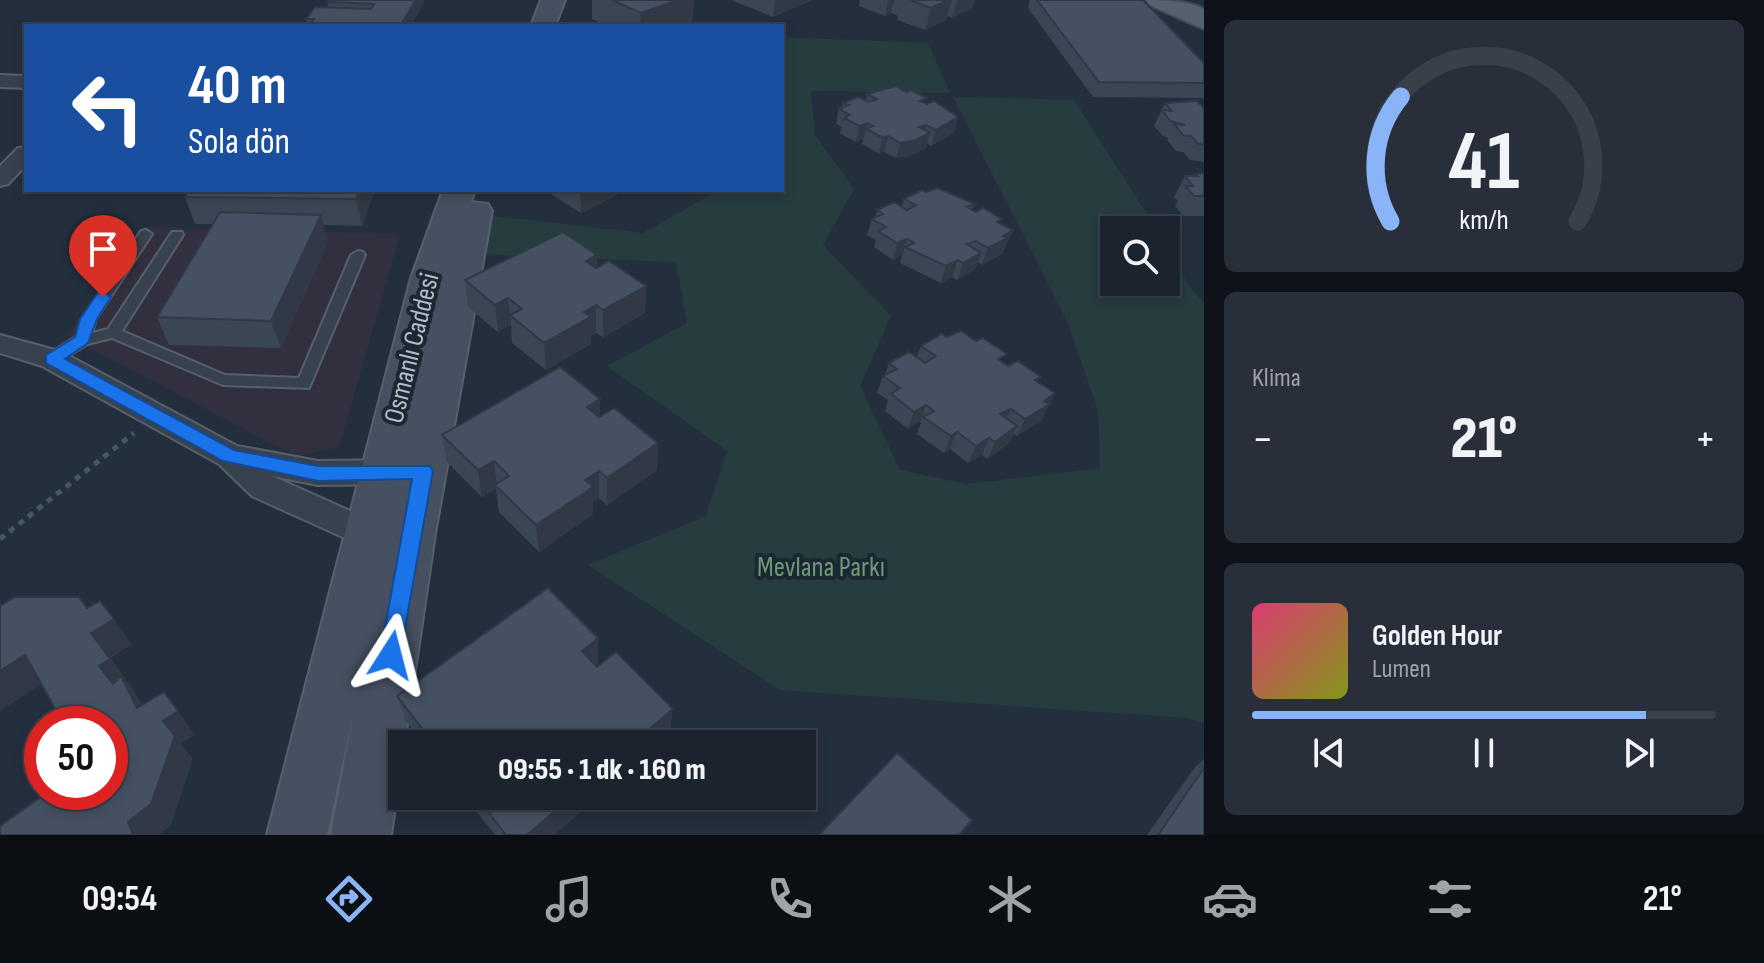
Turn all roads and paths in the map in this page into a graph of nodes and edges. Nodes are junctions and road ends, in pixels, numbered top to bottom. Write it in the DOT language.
graph roads {
  1 [pos="528,0"];
  2 [pos="553,0"];
  3 [pos="1158,0"];
  4 [pos="1195,0"];
  5 [pos="1204,8"];
  6 [pos="1204,21"];
  7 [pos="520,24"];
  8 [pos="544,24"];
  9 [pos="0,81"];
  10 [pos="24,82"];
  11 [pos="24,155"];
  12 [pos="0,179"];
  13 [pos="458,192"];
  14 [pos="483,192"];
  15 [pos="146,234"];
  16 [pos="177,235"];
  17 [pos="358,255"];
  18 [pos="113,333"];
  19 [pos="82,340"];
  20 [pos="0,344"];
  21 [pos="52,359"];
  22 [pos="154,417"];
  23 [pos="230,456"];
  24 [pos="402,472"];
  25 [pos="389,534"];
  26 [pos="0,539"];
  27 [pos="297,835"];
  28 [pos="361,835"];
  1 -- 7 [label="main road"];
  2 -- 8 [label="main road"];
  3 -- 6 [label="main road"];
  4 -- 5 [label="main road"];
  9 -- 10 [label="street"];
  11 -- 12 [label="street"];
  13 -- 24 [label="main road, Osmanlı Caddesi"];
  14 -- 24 [label="main road, Osmanlı Caddesi"];
  15 -- 19 [label="lane"];
  16 -- 18 [label="lane"];
  17 -- 18 [label="lane"];
  18 -- 19 [label="lane"];
  19 -- 21 [label="lane"];
  20 -- 21 [label="street"];
  21 -- 22 [label="street"];
  22 -- 23 [label="street"];
  22 -- 26 [label="path"];
  23 -- 24 [label="street"];
  23 -- 25 [label="street"];
  24 -- 25 [label="main road, Osmanlı Caddesi"];
  25 -- 27 [label="main road, Osmanlı Caddesi"];
  25 -- 28 [label="main road, Osmanlı Caddesi"];
}
